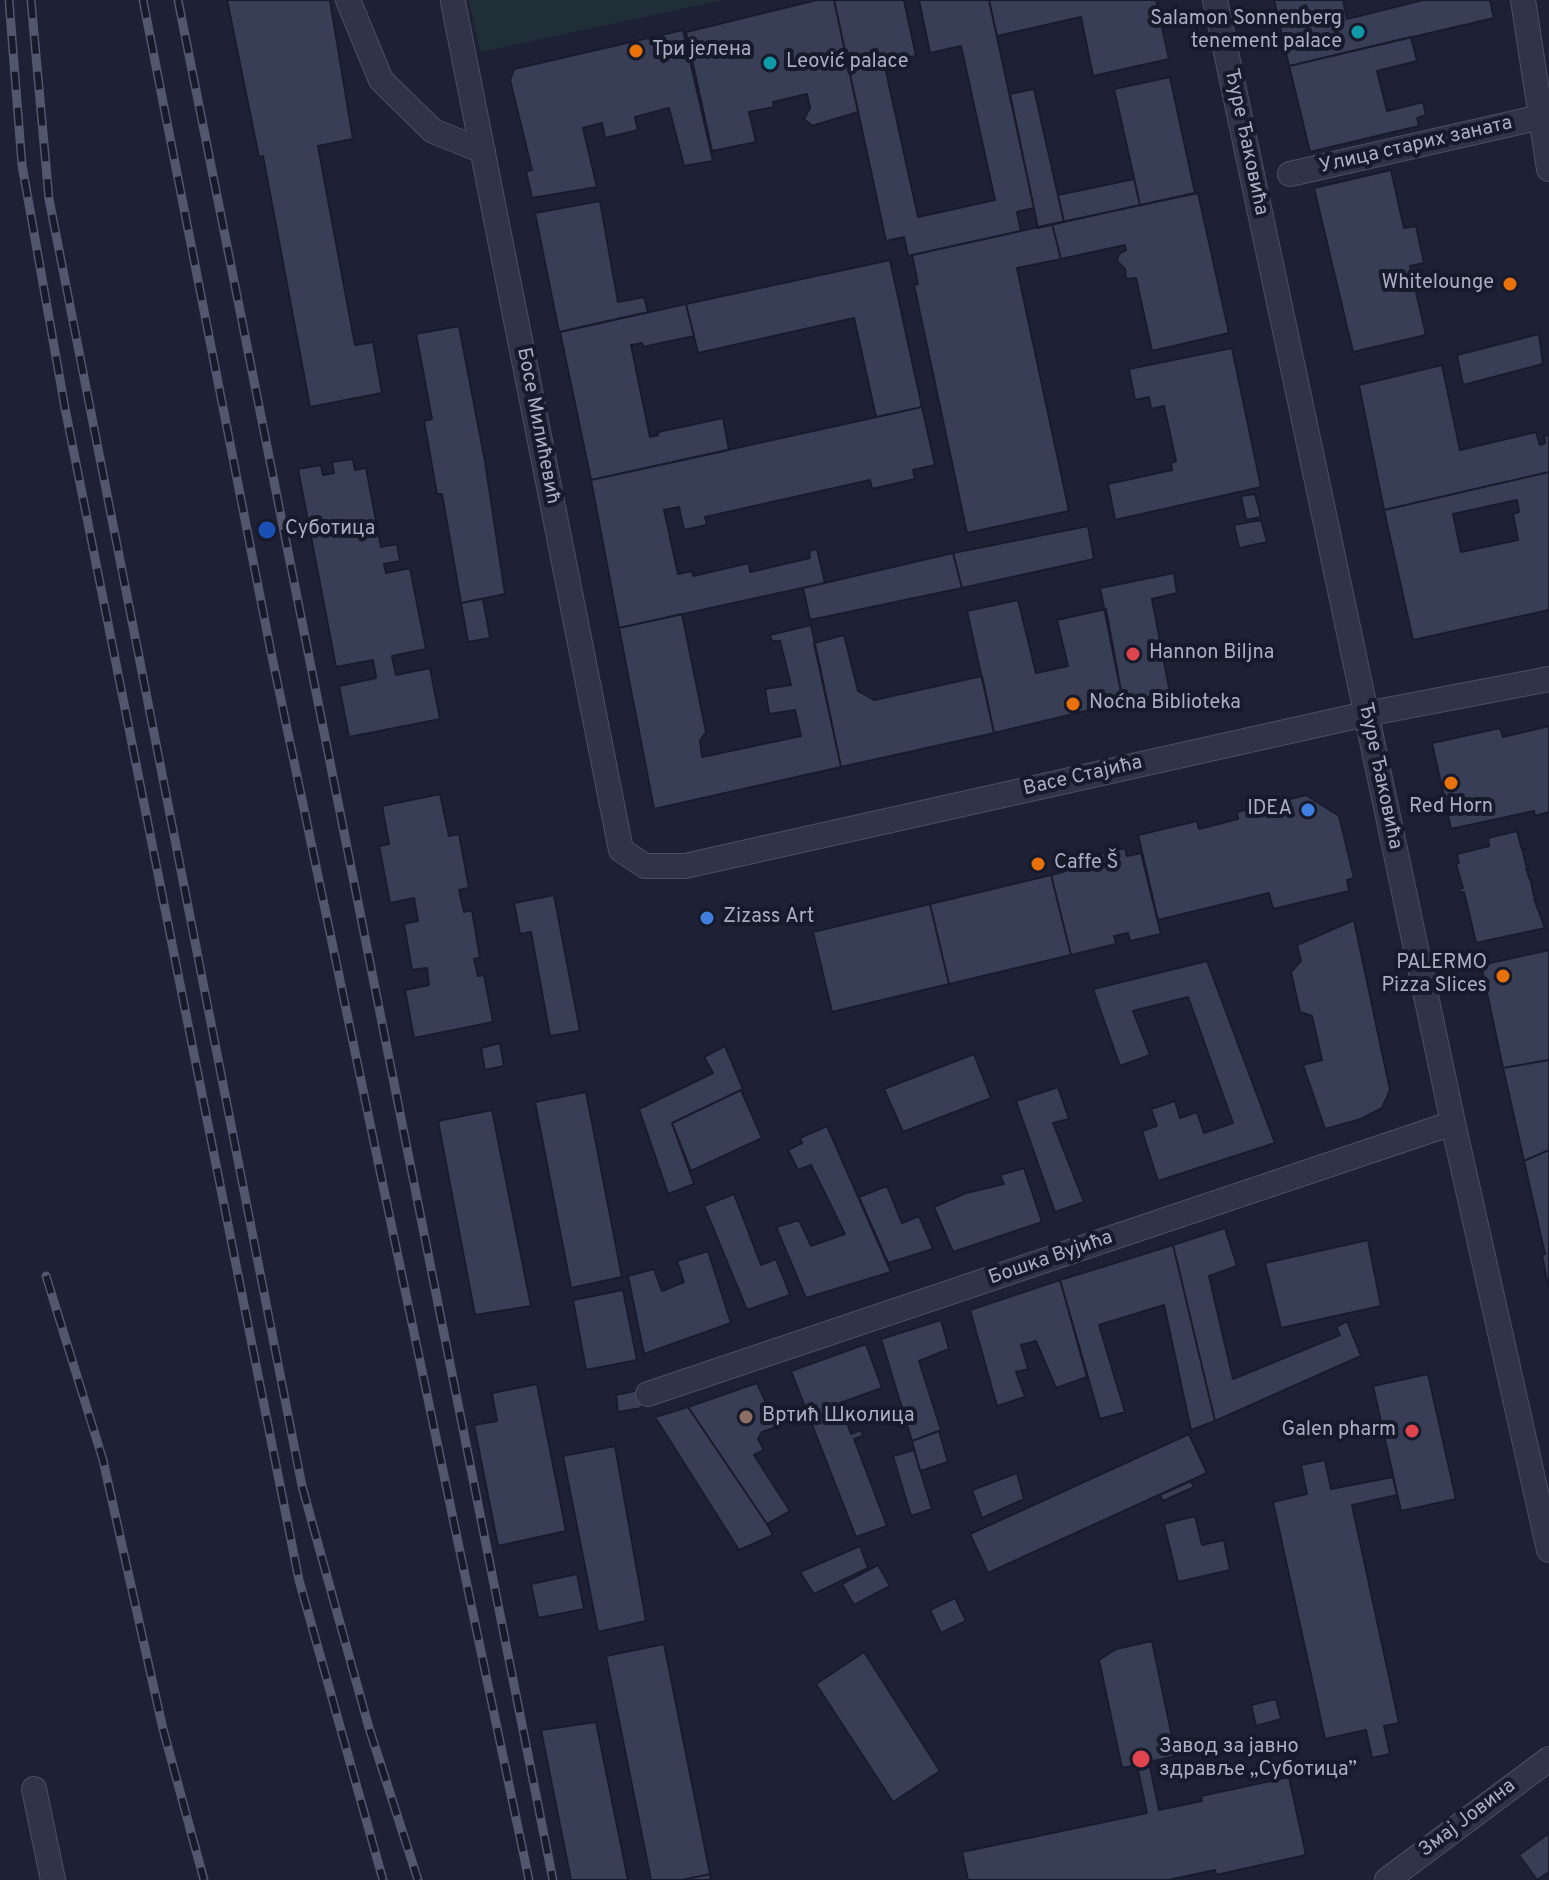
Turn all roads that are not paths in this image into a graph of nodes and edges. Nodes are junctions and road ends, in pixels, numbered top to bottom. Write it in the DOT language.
graph roads {
  1 [pos="348,0"];
  2 [pos="1215,0"];
  3 [pos="1523,0"];
  4 [pos="457,1"];
  5 [pos="1541,117"];
  6 [pos="483,151"];
  7 [pos="1549,169"];
  8 [pos="1290,174"];
  9 [pos="1549,679"];
  10 [pos="1366,714"];
  11 [pos="621,850"];
  12 [pos="1453,1123"];
  13 [pos="648,1394"];
  14 [pos="1549,1550"];
  15 [pos="1549,1759"];
  16 [pos="34,1789"];
  17 [pos="53,1880"];
  18 [pos="1387,1880"];
  1 -- 6 [label="street"];
  2 -- 10 [label="street, Ђуре Ђаковића"];
  3 -- 5 [label="street"];
  4 -- 6 [label="street, Босе Милићевић"];
  5 -- 7 [label="street"];
  5 -- 8 [label="street, Улица старих заната"];
  6 -- 11 [label="street, Босе Милићевић"];
  9 -- 10 [label="street, Васе Стајића"];
  10 -- 11 [label="street, Васе Стајића"];
  10 -- 12 [label="street, Ђуре Ђаковића"];
  12 -- 13 [label="street, Бошка Вујића"];
  12 -- 14 [label="street, Ђуре Ђаковића"];
  15 -- 18 [label="street, Змај Јовина"];
  16 -- 17 [label="street"];
}
